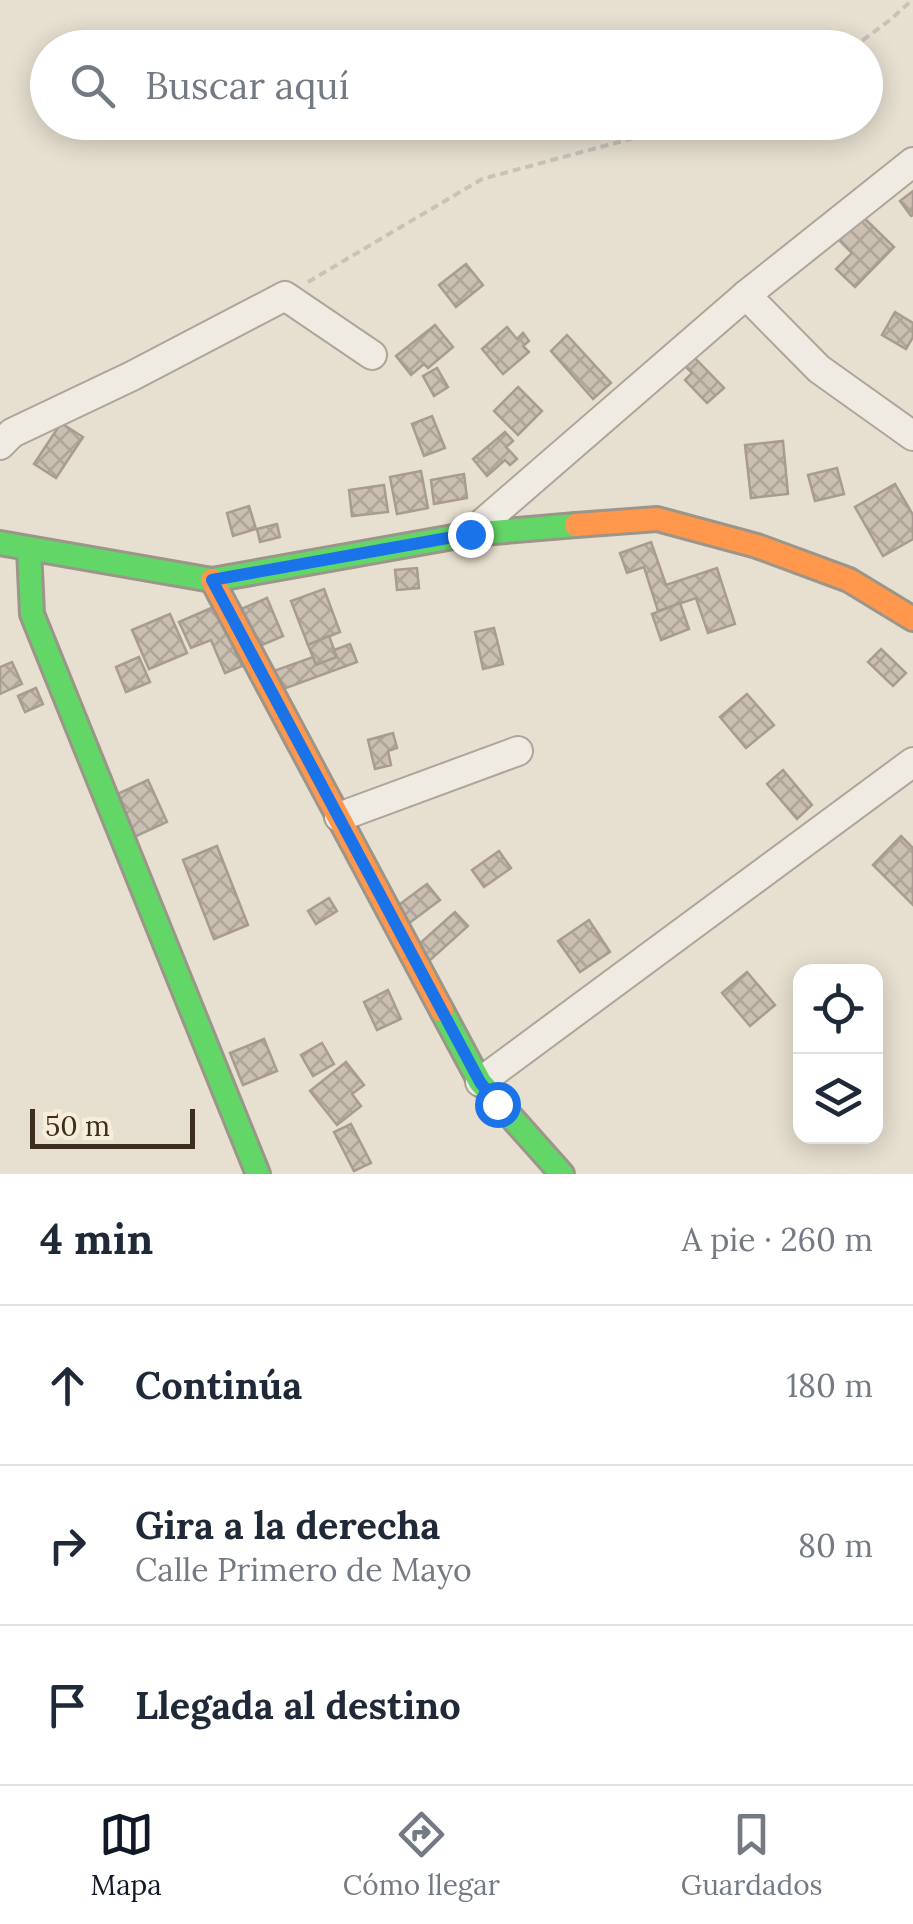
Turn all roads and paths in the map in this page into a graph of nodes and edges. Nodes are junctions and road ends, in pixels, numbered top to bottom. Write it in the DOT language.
graph roads {
  1 [pos="912,0"];
  2 [pos="874,30"];
  3 [pos="626,140"];
  4 [pos="913,162"];
  5 [pos="746,295"];
  6 [pos="286,296"];
  7 [pos="372,355"];
  8 [pos="913,436"];
  9 [pos="0,445"];
  10 [pos="470,534"];
  11 [pos="0,543"];
  12 [pos="29,549"];
  13 [pos="212,580"];
  14 [pos="913,619"];
  15 [pos="518,752"];
  16 [pos="913,762"];
  17 [pos="338,817"];
  18 [pos="480,1082"];
  19 [pos="258,1174"];
  20 [pos="562,1174"];
  1 -- 2 [label="path"];
  3 -- 6 [label="path"];
  4 -- 5 [label="street"];
  5 -- 8 [label="street"];
  5 -- 10 [label="street"];
  6 -- 7 [label="street"];
  6 -- 9 [label="street"];
  10 -- 13 [label="street"];
  10 -- 14 [label="street"];
  11 -- 12 [label="street"];
  12 -- 13 [label="street"];
  12 -- 19 [label="street"];
  13 -- 17 [label="street"];
  15 -- 17 [label="street"];
  16 -- 18 [label="street"];
  17 -- 18 [label="street"];
  18 -- 20 [label="street"];
}
